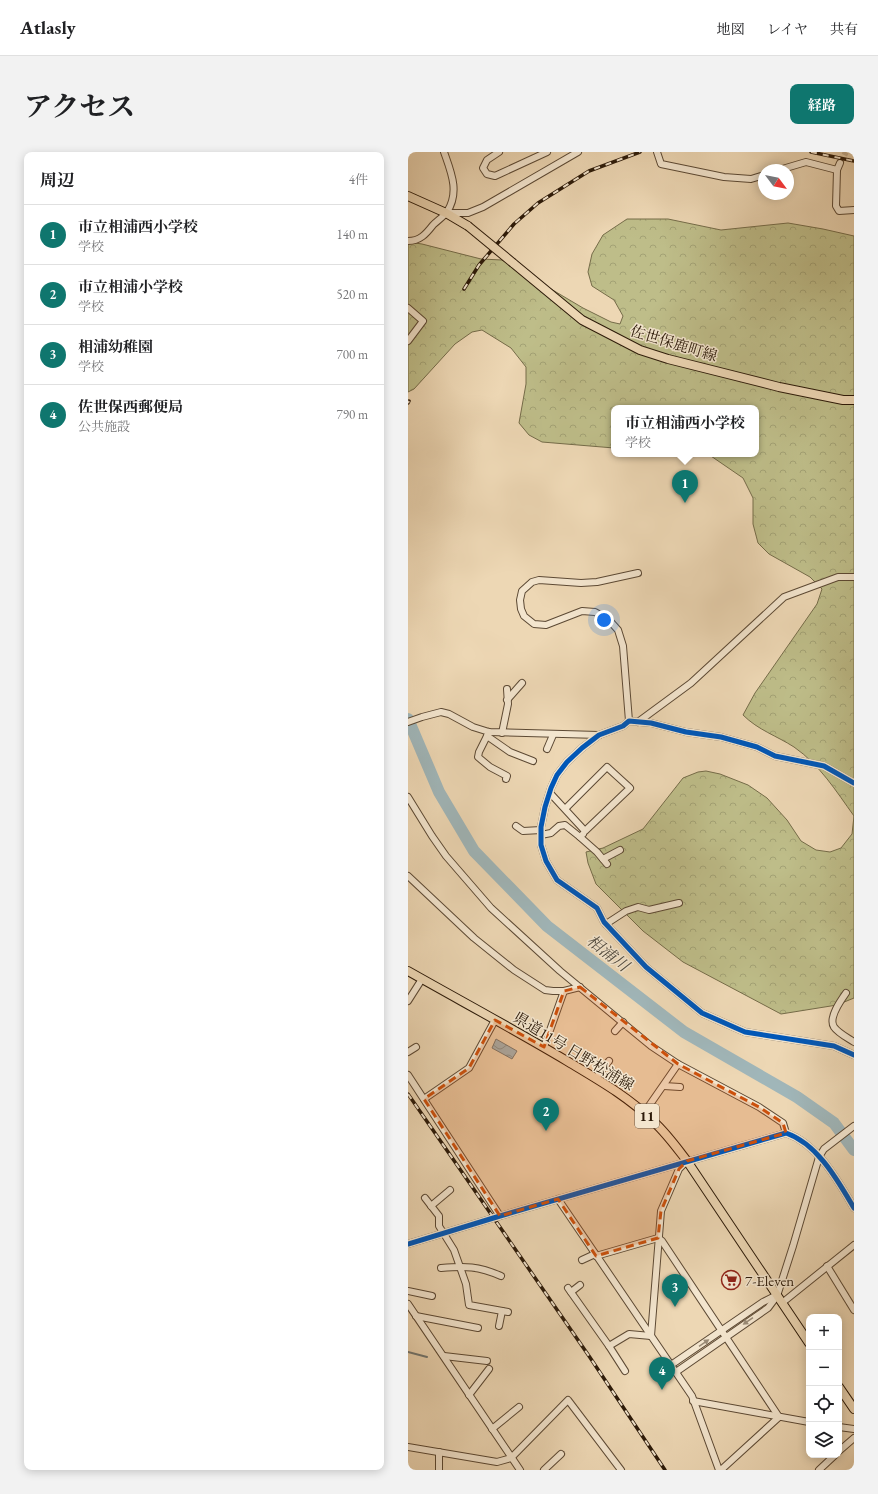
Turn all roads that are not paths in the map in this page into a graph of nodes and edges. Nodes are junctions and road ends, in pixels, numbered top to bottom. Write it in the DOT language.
graph roads {
  1 [pos="444,152"];
  2 [pos="499,152"];
  3 [pos="547,152"];
  4 [pos="578,152"];
  5 [pos="658,154"];
  6 [pos="840,163"];
  7 [pos="794,166"];
  8 [pos="837,170"];
  9 [pos="758,177"];
  10 [pos="408,196"];
  11 [pos="854,210"];
  12 [pos="446,213"];
  13 [pos="408,241"];
  14 [pos="408,308"];
  15 [pos="408,341"];
  16 [pos="854,400"];
  17 [pos="638,573"];
  18 [pos="854,577"];
  19 [pos="522,683"];
  20 [pos="507,689"];
  21 [pos="508,700"];
  22 [pos="629,721"];
  23 [pos="408,722"];
  24 [pos="638,722"];
  25 [pos="502,733"];
  26 [pos="488,734"];
  27 [pos="552,734"];
  28 [pos="599,735"];
  29 [pos="547,749"];
  30 [pos="533,761"];
  31 [pos="506,779"];
  32 [pos="854,783"];
  33 [pos="550,793"];
  34 [pos="408,797"];
  35 [pos="565,809"];
  36 [pos="516,826"];
  37 [pos="585,831"];
  38 [pos="541,832"];
  39 [pos="580,837"];
  40 [pos="620,850"];
  41 [pos="408,876"];
  42 [pos="679,903"];
  43 [pos="606,924"];
  44 [pos="408,971"];
  45 [pos="422,979"];
  46 [pos="580,987"];
  47 [pos="564,991"];
  48 [pos="846,993"];
  49 [pos="408,1001"];
  50 [pos="495,1020"];
  51 [pos="623,1022"];
  52 [pos="615,1031"];
  53 [pos="854,1043"];
  54 [pos="416,1047"];
  55 [pos="544,1047"];
  56 [pos="408,1052"];
  57 [pos="853,1055"];
  58 [pos="609,1061"];
  59 [pos="678,1064"];
  60 [pos="408,1075"];
  61 [pos="596,1078"];
  62 [pos="664,1086"];
  63 [pos="680,1087"];
  64 [pos="424,1100"];
  65 [pos="644,1113"];
  66 [pos="854,1126"];
  67 [pos="786,1133"];
  68 [pos="819,1156"];
  69 [pos="687,1161"];
  70 [pos="450,1190"];
  71 [pos="425,1198"];
  72 [pos="558,1199"];
  73 [pos="431,1206"];
  74 [pos="854,1208"];
  75 [pos="500,1216"];
  76 [pos="444,1233"];
  77 [pos="658,1238"];
  78 [pos="408,1244"];
  79 [pos="854,1245"];
  80 [pos="596,1255"];
  81 [pos="582,1260"];
  82 [pos="460,1266"];
  83 [pos="827,1266"];
  84 [pos="441,1268"];
  85 [pos="499,1277"];
  86 [pos="580,1285"];
  87 [pos="408,1291"];
  88 [pos="432,1296"];
  89 [pos="776,1296"];
  90 [pos="782,1303"];
  91 [pos="408,1304"];
  92 [pos="854,1310"];
  93 [pos="502,1311"];
  94 [pos="508,1312"];
  95 [pos="416,1316"];
  96 [pos="499,1326"];
  97 [pos="478,1328"];
  98 [pos="724,1334"];
  99 [pos="651,1336"];
  100 [pos="806,1339"];
  101 [pos="610,1346"];
  102 [pos="444,1356"];
  103 [pos="487,1361"];
  104 [pos="671,1365"];
  105 [pos="489,1368"];
  106 [pos="625,1371"];
  107 [pos="676,1372"];
  108 [pos="842,1391"];
  109 [pos="470,1395"];
  110 [pos="693,1402"];
  111 [pos="519,1407"];
  112 [pos="854,1408"];
  113 [pos="779,1417"];
  114 [pos="806,1422"];
  115 [pos="842,1427"];
  116 [pos="492,1429"];
  117 [pos="854,1429"];
  118 [pos="854,1438"];
  119 [pos="408,1447"];
  120 [pos="842,1448"];
  121 [pos="440,1452"];
  122 [pos="562,1454"];
  123 [pos="511,1458"];
  124 [pos="832,1458"];
  125 [pos="439,1470"];
  126 [pos="520,1470"];
  127 [pos="544,1470"];
  128 [pos="620,1470"];
  129 [pos="720,1470"];
  130 [pos="818,1470"];
  1 -- 12 [label="street"];
  2 -- 3 [label="street"];
  4 -- 12 [label="street"];
  5 -- 9 [label="street"];
  6 -- 8 [label="street"];
  7 -- 8 [label="street"];
  8 -- 11 [label="street"];
  10 -- 12 [label="main road, 佐世保鹿町線"];
  12 -- 13 [label="street"];
  12 -- 16 [label="main road, 佐世保鹿町線, bridge"];
  14 -- 15 [label="street"];
  17 -- 22 [label="street"];
  18 -- 24 [label="street"];
  19 -- 21 [label="street"];
  20 -- 21 [label="street"];
  21 -- 25 [label="street"];
  22 -- 24 [label="street"];
  22 -- 28 [label="street"];
  23 -- 26 [label="street"];
  24 -- 32 [label="street"];
  25 -- 26 [label="street"];
  25 -- 27 [label="street"];
  26 -- 30 [label="street"];
  26 -- 31 [label="street"];
  27 -- 28 [label="street"];
  27 -- 29 [label="street"];
  28 -- 33 [label="street"];
  33 -- 35 [label="street"];
  33 -- 38 [label="street"];
  34 -- 46 [label="street"];
  35 -- 37 [label="street"];
  35 -- 37 [label="street"];
  36 -- 38 [label="street"];
  37 -- 39 [label="street"];
  38 -- 39 [label="street"];
  38 -- 43 [label="street"];
  39 -- 40 [label="street"];
  41 -- 47 [label="street"];
  42 -- 43 [label="street"];
  43 -- 57 [label="street"];
  44 -- 45 [label="main road, 県道11号 日野松浦線 / 11"];
  45 -- 49 [label="street"];
  45 -- 50 [label="main road, 県道11号 日野松浦線 / 11"];
  46 -- 47 [label="street"];
  46 -- 51 [label="street"];
  47 -- 55 [label="street"];
  48 -- 53 [label="street"];
  50 -- 55 [label="main road, 県道11号 日野松浦線 / 11"];
  50 -- 64 [label="street"];
  51 -- 52 [label="street"];
  51 -- 59 [label="street"];
  53 -- 57 [label="street"];
  54 -- 56 [label="street"];
  55 -- 61 [label="main road, 県道11号 日野松浦線 / 11"];
  58 -- 61 [label="street"];
  59 -- 62 [label="street"];
  59 -- 67 [label="street"];
  60 -- 64 [label="street"];
  61 -- 65 [label="main road, 県道11号 日野松浦線 / 11"];
  62 -- 63 [label="street"];
  62 -- 65 [label="street"];
  64 -- 75 [label="street"];
  65 -- 69 [label="main road, 県道11号 日野松浦線 / 11"];
  66 -- 68 [label="street"];
  67 -- 68 [label="street"];
  67 -- 69 [label="street"];
  68 -- 74 [label="street"];
  68 -- 89 [label="street"];
  69 -- 72 [label="street"];
  69 -- 77 [label="street"];
  69 -- 89 [label="main road, 県道11号 日野松浦線 / 11"];
  70 -- 73 [label="street"];
  71 -- 73 [label="street"];
  72 -- 75 [label="street"];
  72 -- 80 [label="street"];
  73 -- 76 [label="street"];
  75 -- 76 [label="street"];
  76 -- 78 [label="street"];
  76 -- 82 [label="street"];
  77 -- 80 [label="street"];
  77 -- 98 [label="street"];
  77 -- 99 [label="street"];
  79 -- 83 [label="street"];
  80 -- 81 [label="street"];
  80 -- 99 [label="street"];
  82 -- 84 [label="street"];
  82 -- 85 [label="street"];
  82 -- 93 [label="street"];
  83 -- 90 [label="street"];
  83 -- 92 [label="street"];
  86 -- 101 [label="street"];
  87 -- 88 [label="street"];
  89 -- 90 [label="main road, 県道11号 日野松浦線 / 11"];
  89 -- 98 [label="street"];
  90 -- 100 [label="main road, 県道11号 日野松浦線 / 11"];
  91 -- 95 [label="street"];
  93 -- 94 [label="street"];
  93 -- 96 [label="street"];
  95 -- 97 [label="street"];
  95 -- 102 [label="street"];
  104 -- 98 [label="street, one-way"];
  98 -- 107 [label="street"];
  98 -- 113 [label="street"];
  99 -- 101 [label="street"];
  99 -- 104 [label="street"];
  101 -- 106 [label="street"];
  102 -- 103 [label="street"];
  102 -- 109 [label="street"];
  104 -- 107 [label="street"];
  105 -- 109 [label="street"];
  107 -- 110 [label="street"];
  108 -- 112 [label="main road"];
  109 -- 116 [label="street"];
  110 -- 113 [label="street"];
  110 -- 129 [label="street"];
  111 -- 116 [label="street"];
  113 -- 114 [label="street"];
  113 -- 129 [label="street"];
  115 -- 117 [label="street"];
  116 -- 123 [label="street"];
  118 -- 120 [label="street"];
  119 -- 121 [label="street"];
  121 -- 123 [label="street"];
  121 -- 125 [label="street"];
  122 -- 127 [label="street"];
  123 -- 126 [label="street"];
  123 -- 128 [label="street"];
  124 -- 130 [label="street"];
}
